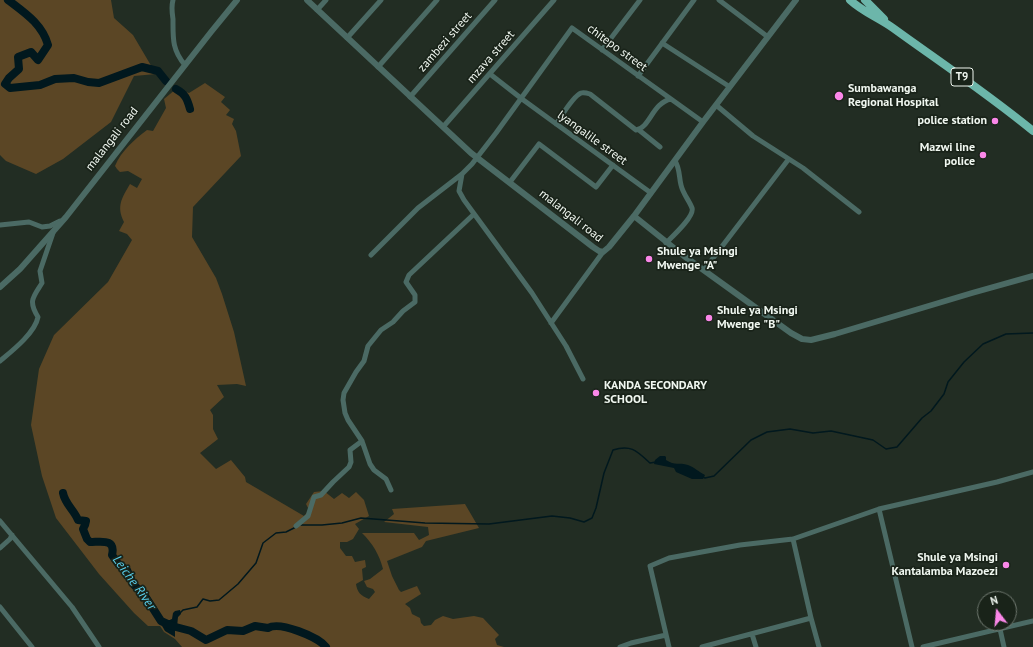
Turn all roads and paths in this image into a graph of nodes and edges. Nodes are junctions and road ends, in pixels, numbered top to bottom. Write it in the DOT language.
graph roads {
  1 [pos="173,0"];
  2 [pos="238,0"];
  3 [pos="307,0"];
  4 [pos="326,0"];
  5 [pos="381,0"];
  6 [pos="437,0"];
  7 [pos="495,0"];
  8 [pos="554,0"];
  9 [pos="640,0"];
  10 [pos="694,0"];
  11 [pos="719,0"];
  12 [pos="796,0"];
  13 [pos="855,2"];
  14 [pos="867,2"];
  15 [pos="317,10"];
  16 [pos="863,11"];
  17 [pos="889,25"];
  18 [pos="768,37"];
  19 [pos="348,38"];
  20 [pos="662,43"];
  21 [pos="602,50"];
  22 [pos="185,65"];
  23 [pos="378,67"];
  24 [pos="490,74"];
  25 [pos="638,76"];
  26 [pos="730,87"];
  27 [pos="410,96"];
  28 [pos="522,99"];
  29 [pos="670,99"];
  30 [pos="716,105"];
  31 [pos="703,122"];
  32 [pos="556,124"];
  33 [pos="443,127"];
  34 [pos="1032,127"];
  35 [pos="639,130"];
  36 [pos="660,147"];
  37 [pos="477,157"];
  38 [pos="788,160"];
  39 [pos="675,161"];
  40 [pos="613,165"];
  41 [pos="462,174"];
  42 [pos="510,182"];
  43 [pos="651,193"];
  44 [pos="859,212"];
  45 [pos="474,214"];
  46 [pos="634,216"];
  47 [pos="66,217"];
  48 [pos="0,224"];
  49 [pos="54,230"];
  50 [pos="666,243"];
  51 [pos="603,252"];
  52 [pos="371,255"];
  53 [pos="704,270"];
  54 [pos="1033,276"];
  55 [pos="0,287"];
  56 [pos="552,323"];
  57 [pos="0,362"];
  58 [pos="584,378"];
  59 [pos="362,441"];
  60 [pos="1033,473"];
  61 [pos="392,490"];
  62 [pos="879,509"];
  63 [pos="0,521"];
  64 [pos="296,526"];
  65 [pos="12,535"];
  66 [pos="793,539"];
  67 [pos="0,548"];
  68 [pos="0,607"];
  69 [pos="811,618"];
  70 [pos="1033,621"];
  71 [pos="1017,625"];
  72 [pos="991,631"];
  73 [pos="1000,631"];
  74 [pos="752,634"];
  75 [pos="666,635"];
  76 [pos="32,647"];
  77 [pos="99,647"];
  78 [pos="620,647"];
  79 [pos="669,647"];
  80 [pos="702,647"];
  81 [pos="756,647"];
  82 [pos="820,647"];
  83 [pos="912,647"];
  84 [pos="923,647"];
  85 [pos="1004,647"];
  1 -- 22 [label="street"];
  2 -- 22 [label="street, malangali road"];
  3 -- 15 [label="street, malangali road"];
  4 -- 15 [label="street"];
  5 -- 19 [label="street"];
  6 -- 23 [label="street"];
  7 -- 27 [label="street, zambezi street"];
  8 -- 24 [label="street, mzava street"];
  9 -- 21 [label="street"];
  10 -- 20 [label="street"];
  11 -- 18 [label="street"];
  12 -- 18 [label="street, malangali road"];
  13 -- 16 [label="highway, T9"];
  14 -- 16 [label="highway"];
  14 -- 17 [label="highway, T9"];
  15 -- 19 [label="street, malangali road"];
  16 -- 17 [label="highway, T9"];
  17 -- 34 [label="highway, T9"];
  18 -- 26 [label="street, malangali road"];
  19 -- 23 [label="street, malangali road"];
  20 -- 25 [label="street"];
  20 -- 26 [label="street"];
  21 -- 25 [label="street, chitepo street"];
  21 -- 28 [label="street, chitepo street"];
  22 -- 47 [label="street, malangali road"];
  23 -- 27 [label="street, malangali road"];
  24 -- 28 [label="street, lyangalile street"];
  24 -- 33 [label="street, mzava street"];
  25 -- 29 [label="street, chitepo street"];
  26 -- 30 [label="street, malangali road"];
  27 -- 33 [label="street, malangali road"];
  28 -- 32 [label="street, lyangalile street"];
  28 -- 37 [label="street, chitepo street"];
  29 -- 31 [label="street, chitepo street"];
  29 -- 35 [label="street"];
  30 -- 31 [label="street, malangali road"];
  30 -- 38 [label="street"];
  31 -- 39 [label="street, malangali road"];
  32 -- 35 [label="street"];
  32 -- 40 [label="street, lyangalile street"];
  33 -- 37 [label="street, malangali road"];
  35 -- 36 [label="street"];
  37 -- 41 [label="street, chitepo street"];
  37 -- 42 [label="street, malangali road"];
  38 -- 44 [label="street"];
  38 -- 53 [label="street"];
  39 -- 43 [label="street, malangali road"];
  39 -- 50 [label="street"];
  40 -- 42 [label="street"];
  40 -- 43 [label="street, lyangalile street"];
  41 -- 45 [label="street"];
  41 -- 52 [label="street, chitepo street"];
  42 -- 51 [label="street, malangali road"];
  43 -- 46 [label="street, malangali road"];
  45 -- 56 [label="street"];
  45 -- 59 [label="street"];
  46 -- 50 [label="street"];
  46 -- 51 [label="street, malangali road"];
  47 -- 48 [label="street"];
  47 -- 49 [label="street, malangali road"];
  49 -- 55 [label="street, malangali road"];
  49 -- 57 [label="street"];
  50 -- 53 [label="street"];
  51 -- 56 [label="street"];
  53 -- 54 [label="street"];
  56 -- 58 [label="street"];
  59 -- 61 [label="street"];
  59 -- 64 [label="street"];
  60 -- 62 [label="street"];
  62 -- 66 [label="street"];
  62 -- 83 [label="street"];
  63 -- 65 [label="street"];
  65 -- 67 [label="street"];
  65 -- 77 [label="street"];
  66 -- 69 [label="street"];
  66 -- 75 [label="street"];
  68 -- 76 [label="street"];
  69 -- 74 [label="street"];
  69 -- 82 [label="street"];
  70 -- 71 [label="street"];
  72 -- 84 [label="street"];
  73 -- 85 [label="street"];
  74 -- 80 [label="street"];
  74 -- 81 [label="street"];
  75 -- 78 [label="street"];
  75 -- 79 [label="street"];
}
